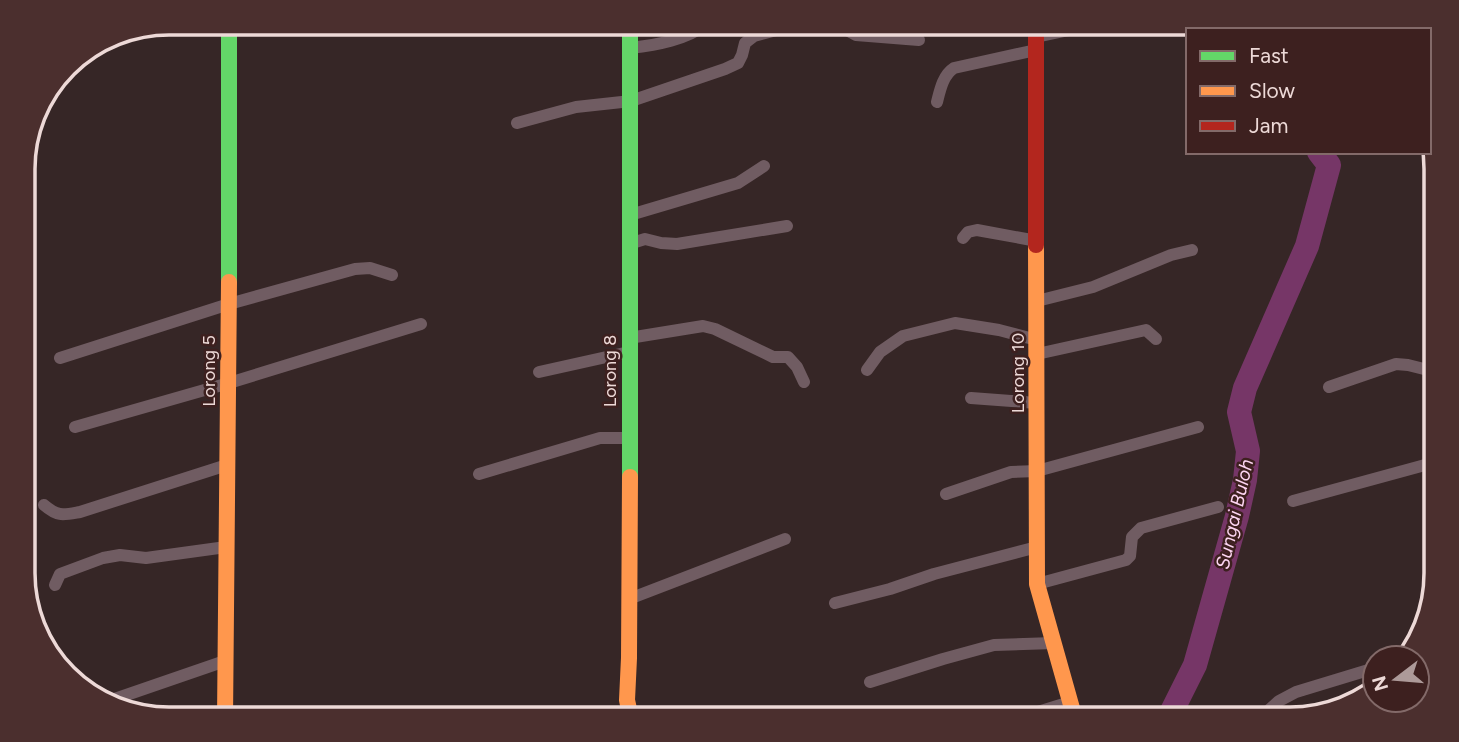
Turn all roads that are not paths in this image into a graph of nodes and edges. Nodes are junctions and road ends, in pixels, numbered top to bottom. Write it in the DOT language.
graph roads {
  1 [pos="229,35"];
  2 [pos="630,35"];
  3 [pos="688,35"];
  4 [pos="758,35"];
  5 [pos="856,35"];
  6 [pos="1036,37"];
  7 [pos="919,40"];
  8 [pos="630,48"];
  9 [pos="631,101"];
  10 [pos="937,102"];
  11 [pos="517,123"];
  12 [pos="764,166"];
  13 [pos="630,215"];
  14 [pos="788,226"];
  15 [pos="963,238"];
  16 [pos="1037,241"];
  17 [pos="629,244"];
  18 [pos="1192,250"];
  19 [pos="392,275"];
  20 [pos="1037,301"];
  21 [pos="229,304"];
  22 [pos="421,324"];
  23 [pos="1156,339"];
  24 [pos="629,345"];
  25 [pos="1037,347"];
  26 [pos="60,358"];
  27 [pos="1424,369"];
  28 [pos="867,370"];
  29 [pos="538,372"];
  30 [pos="804,382"];
  31 [pos="229,383"];
  32 [pos="1329,387"];
  33 [pos="971,398"];
  34 [pos="1037,403"];
  35 [pos="75,427"];
  36 [pos="1198,427"];
  37 [pos="629,438"];
  38 [pos="228,465"];
  39 [pos="1424,465"];
  40 [pos="1037,471"];
  41 [pos="479,474"];
  42 [pos="946,494"];
  43 [pos="1293,501"];
  44 [pos="44,505"];
  45 [pos="1218,507"];
  46 [pos="785,540"];
  47 [pos="226,547"];
  48 [pos="1037,547"];
  49 [pos="1037,584"];
  50 [pos="55,585"];
  51 [pos="629,599"];
  52 [pos="835,603"];
  53 [pos="1054,643"];
  54 [pos="225,661"];
  55 [pos="1361,672"];
  56 [pos="870,682"];
  57 [pos="119,697"];
  58 [pos="1070,702"];
  59 [pos="225,707"];
  60 [pos="628,707"];
  61 [pos="1055,707"];
  62 [pos="1071,707"];
  63 [pos="1272,707"];
  1 -- 21 [label="street, Lorong 5"];
  2 -- 8 [label="street, Lorong 8"];
  3 -- 8 [label="street"];
  4 -- 9 [label="street"];
  5 -- 7 [label="street"];
  6 -- 10 [label="street"];
  6 -- 16 [label="street, Lorong 10"];
  8 -- 9 [label="street, Lorong 8"];
  9 -- 11 [label="street"];
  9 -- 13 [label="street, Lorong 8"];
  12 -- 13 [label="street"];
  13 -- 17 [label="street, Lorong 8"];
  14 -- 17 [label="street"];
  15 -- 16 [label="street"];
  16 -- 20 [label="street, Lorong 10"];
  17 -- 24 [label="street, Lorong 8"];
  18 -- 20 [label="street"];
  19 -- 21 [label="street"];
  20 -- 25 [label="street, Lorong 10"];
  21 -- 26 [label="street"];
  21 -- 31 [label="street, Lorong 5"];
  22 -- 31 [label="street"];
  23 -- 25 [label="street"];
  24 -- 29 [label="street"];
  24 -- 30 [label="street"];
  24 -- 37 [label="street, Lorong 8"];
  25 -- 28 [label="street"];
  25 -- 34 [label="street, Lorong 10"];
  27 -- 32 [label="street"];
  31 -- 35 [label="street"];
  31 -- 38 [label="street, Lorong 5"];
  33 -- 34 [label="street"];
  34 -- 40 [label="street, Lorong 10"];
  36 -- 40 [label="street"];
  37 -- 41 [label="street"];
  37 -- 51 [label="street, Lorong 8"];
  38 -- 44 [label="street"];
  38 -- 47 [label="street, Lorong 5"];
  39 -- 43 [label="street"];
  40 -- 42 [label="street"];
  40 -- 48 [label="street, Lorong 10"];
  45 -- 49 [label="street"];
  46 -- 51 [label="street"];
  47 -- 50 [label="street"];
  47 -- 54 [label="street, Lorong 5"];
  48 -- 49 [label="street, Lorong 10"];
  48 -- 52 [label="street"];
  49 -- 53 [label="street, Lorong 10"];
  51 -- 60 [label="street, Lorong 8"];
  53 -- 56 [label="street"];
  53 -- 58 [label="street, Lorong 10"];
  54 -- 57 [label="street"];
  54 -- 59 [label="street, Lorong 5"];
  55 -- 63 [label="street"];
  58 -- 61 [label="street"];
  58 -- 62 [label="street, Lorong 10"];
}
